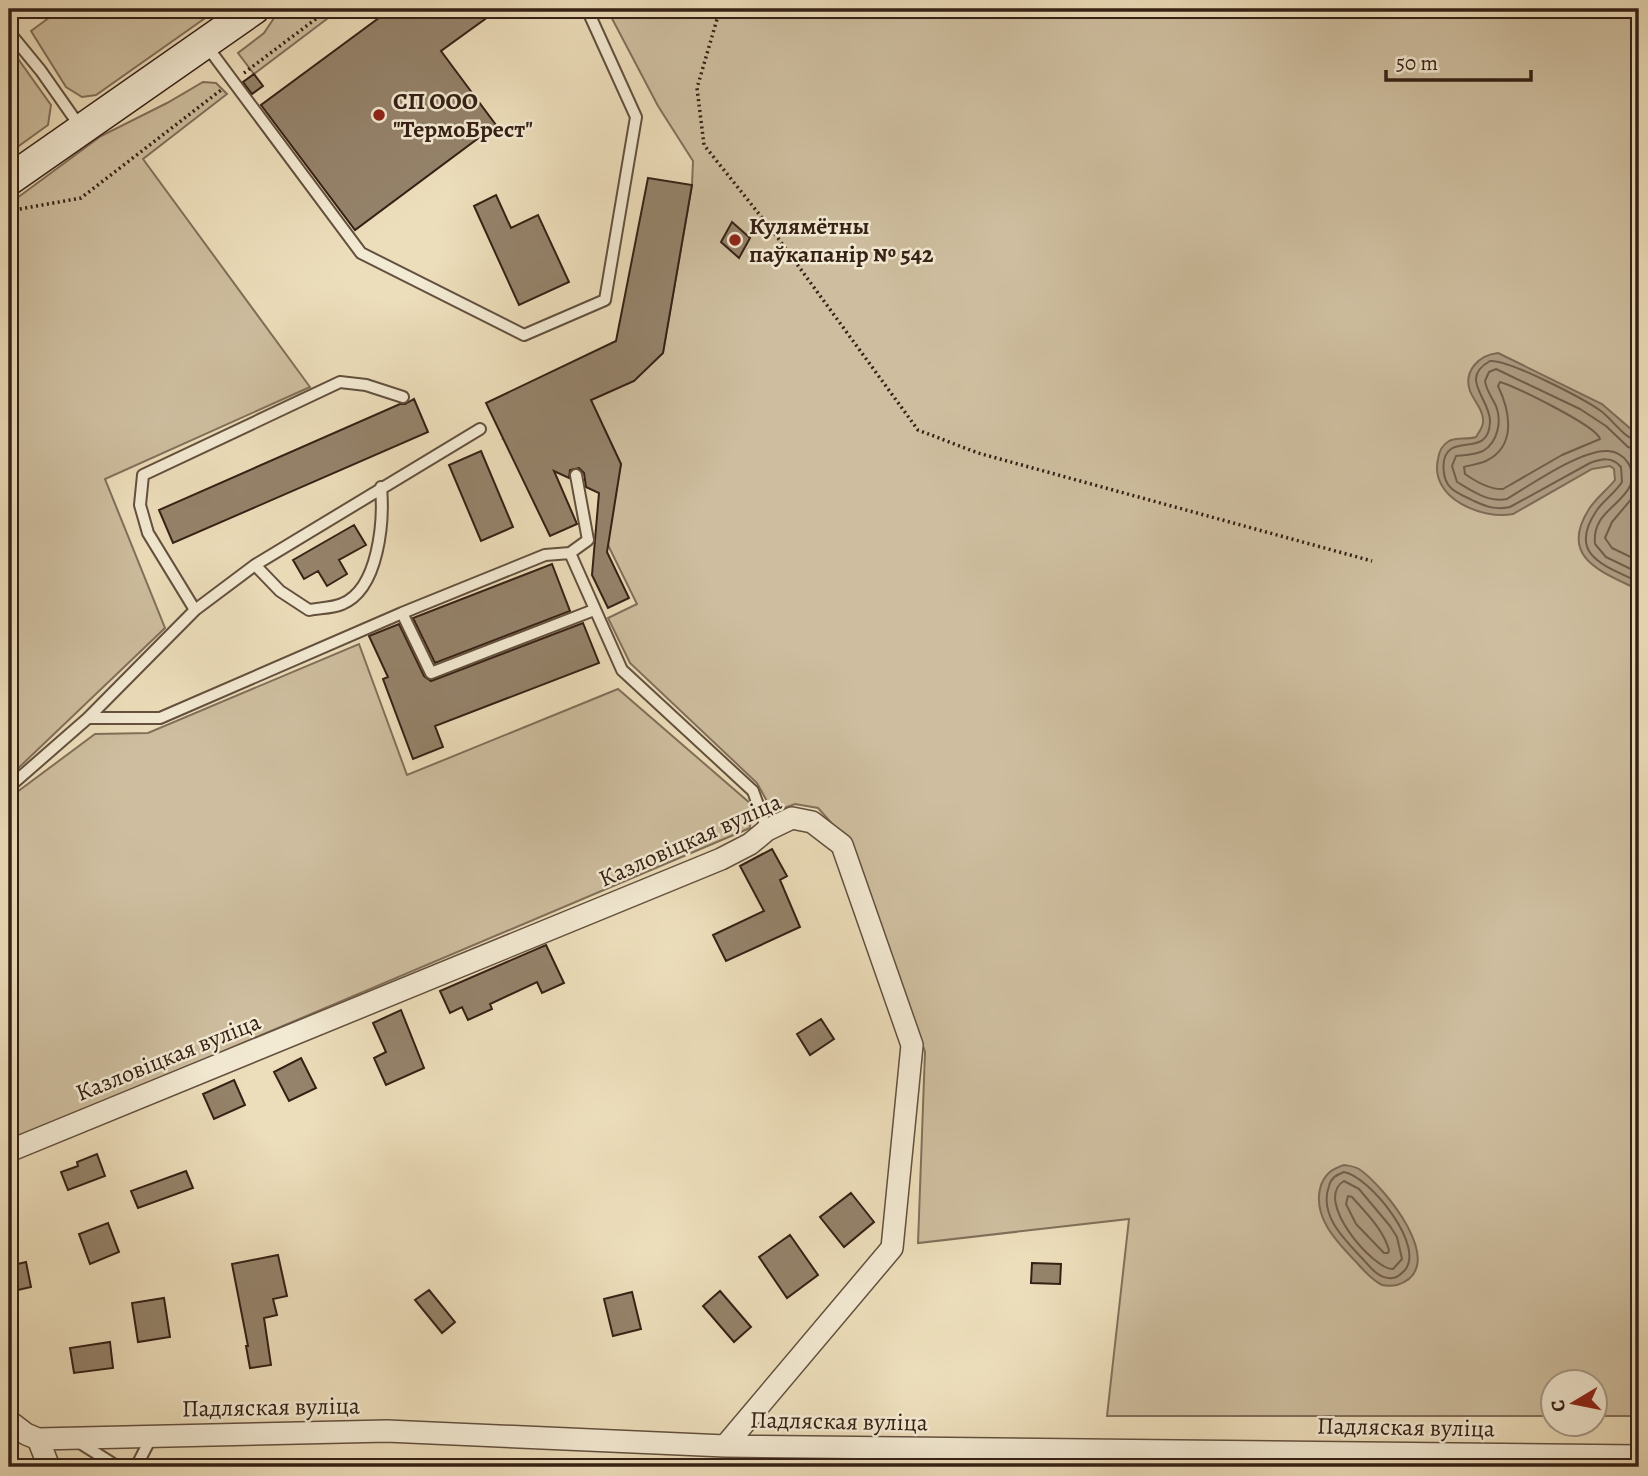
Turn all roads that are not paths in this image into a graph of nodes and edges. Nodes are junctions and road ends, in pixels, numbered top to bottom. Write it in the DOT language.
graph roads {
  1 [pos="16,9"];
  2 [pos="254,9"];
  3 [pos="587,9"];
  4 [pos="9,14"];
  5 [pos="9,32"];
  6 [pos="205,43"];
  7 [pos="82,130"];
  8 [pos="9,180"];
  9 [pos="403,397"];
  10 [pos="480,429"];
  11 [pos="576,475"];
  12 [pos="381,487"];
  13 [pos="570,553"];
  14 [pos="255,565"];
  15 [pos="195,610"];
  16 [pos="594,610"];
  17 [pos="401,613"];
  18 [pos="88,718"];
  19 [pos="9,787"];
  20 [pos="767,830"];
  21 [pos="9,1151"];
  22 [pos="9,1421"];
  23 [pos="152,1436"];
  24 [pos="73,1438"];
  25 [pos="38,1439"];
  26 [pos="726,1446"];
  27 [pos="1639,1456"];
  28 [pos="49,1467"];
  29 [pos="118,1467"];
  30 [pos="136,1467"];
  1 -- 4 [label="lane"];
  2 -- 6 [label="main road"];
  3 -- 6 [label="lane"];
  5 -- 7 [label="lane"];
  6 -- 7 [label="main road"];
  7 -- 8 [label="main road"];
  9 -- 15 [label="lane"];
  10 -- 12 [label="lane"];
  11 -- 13 [label="lane"];
  12 -- 14 [label="lane"];
  12 -- 14 [label="lane"];
  13 -- 16 [label="lane"];
  13 -- 17 [label="lane"];
  14 -- 15 [label="lane"];
  15 -- 18 [label="lane"];
  16 -- 17 [label="lane"];
  16 -- 20 [label="lane"];
  17 -- 18 [label="lane"];
  18 -- 19 [label="lane"];
  20 -- 21 [label="street, Казловіцкая вуліца"];
  20 -- 26 [label="street, Казловіцкая вуліца"];
  22 -- 25 [label="street"];
  23 -- 24 [label="street, Падляская вуліца"];
  23 -- 26 [label="street, Падляская вуліца"];
  23 -- 30 [label="lane"];
  24 -- 25 [label="street, Падляская вуліца"];
  24 -- 29 [label="lane"];
  25 -- 28 [label="street"];
  26 -- 27 [label="street, Падляская вуліца"];
}
